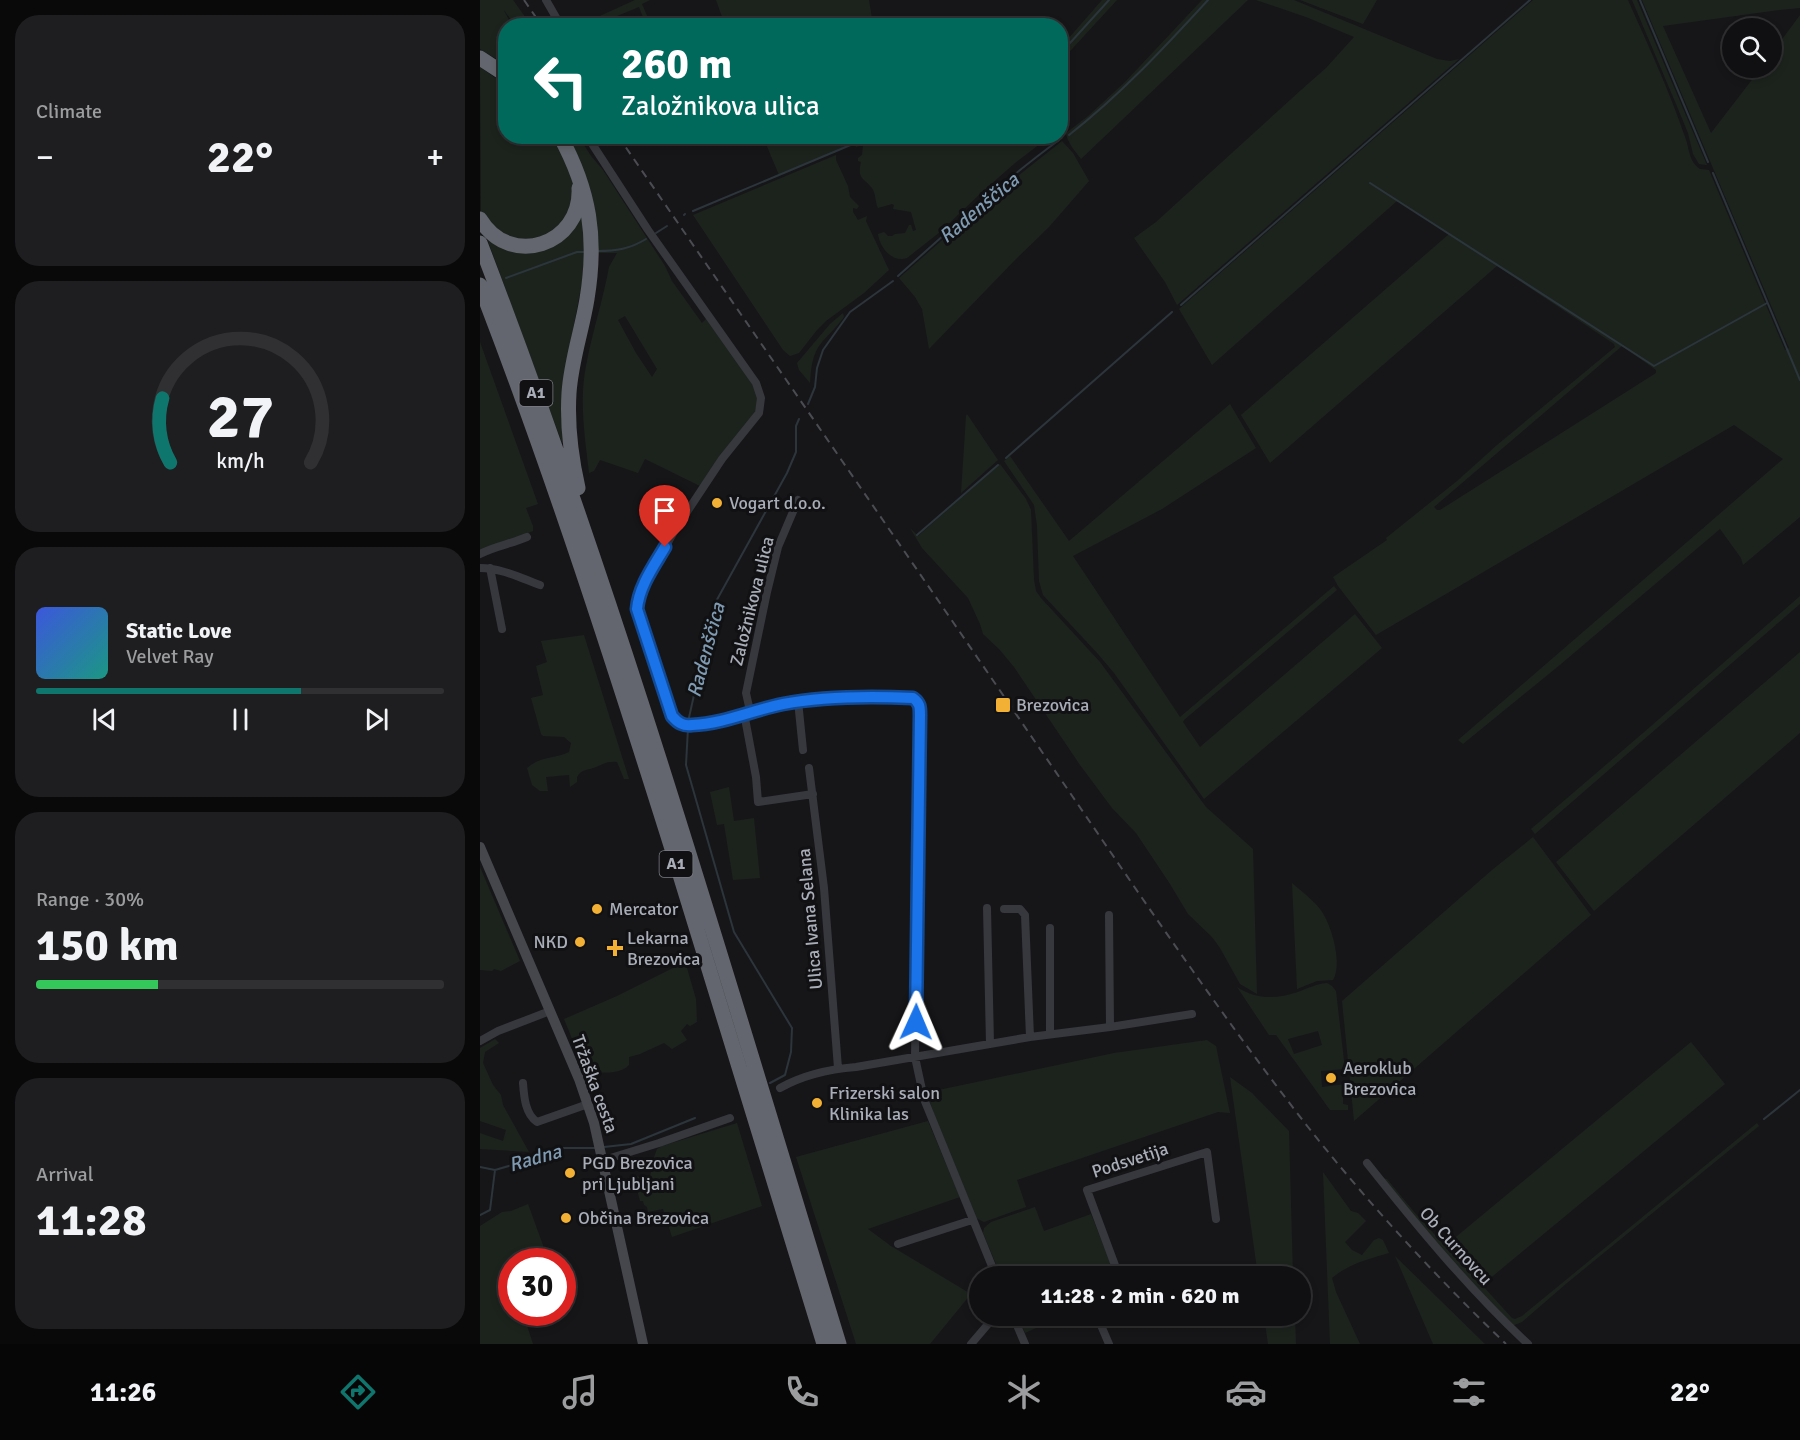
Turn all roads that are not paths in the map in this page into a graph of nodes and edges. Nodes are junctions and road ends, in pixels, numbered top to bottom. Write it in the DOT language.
graph roads {
  1 [pos="546,0"];
  2 [pos="556,18"];
  3 [pos="480,58"];
  4 [pos="498,70"];
  5 [pos="564,144"];
  6 [pos="592,144"];
  7 [pos="577,170"];
  8 [pos="480,219"];
  9 [pos="480,243"];
  10 [pos="480,285"];
  11 [pos="798,500"];
  12 [pos="527,537"];
  13 [pos="589,544"];
  14 [pos="480,554"];
  15 [pos="480,568"];
  16 [pos="490,568"];
  17 [pos="540,585"];
  18 [pos="502,629"];
  19 [pos="798,701"];
  20 [pos="747,712"];
  21 [pos="803,750"];
  22 [pos="809,768"];
  23 [pos="813,794"];
  24 [pos="480,847"];
  25 [pos="987,908"];
  26 [pos="1004,909"];
  27 [pos="1109,915"];
  28 [pos="1050,928"];
  29 [pos="550,1011"];
  30 [pos="1192,1014"];
  31 [pos="1110,1027"];
  32 [pos="1050,1034"];
  33 [pos="1030,1037"];
  34 [pos="480,1041"];
  35 [pos="990,1044"];
  36 [pos="915,1057"];
  37 [pos="838,1068"];
  38 [pos="523,1083"];
  39 [pos="780,1088"];
  40 [pos="588,1104"];
  41 [pos="730,1118"];
  42 [pos="602,1152"];
  43 [pos="1367,1163"];
  44 [pos="1216,1219"];
  45 [pos="972,1220"];
  46 [pos="898,1244"];
  47 [pos="992,1266"];
  48 [pos="1115,1266"];
  49 [pos="986,1326"];
  50 [pos="1017,1326"];
  51 [pos="1101,1326"];
  52 [pos="643,1344"];
  53 [pos="824,1344"];
  54 [pos="839,1344"];
  55 [pos="971,1344"];
  56 [pos="1025,1344"];
  57 [pos="1109,1344"];
  58 [pos="1528,1344"];
  1 -- 2 [label="street"];
  3 -- 4 [label="highway"];
  5 -- 7 [label="highway"];
  6 -- 20 [label="street"];
  7 -- 8 [label="highway"];
  7 -- 13 [label="highway"];
  9 -- 13 [label="highway, A1"];
  10 -- 53 [label="highway, A1"];
  11 -- 20 [label="street, Založnikova ulica"];
  12 -- 14 [label="street"];
  13 -- 54 [label="highway, A1"];
  15 -- 16 [label="street"];
  16 -- 17 [label="street"];
  16 -- 18 [label="street"];
  19 -- 20 [label="street"];
  19 -- 21 [label="street"];
  19 -- 36 [label="street"];
  20 -- 23 [label="street, Založnikova ulica"];
  22 -- 23 [label="street, Ulica Ivana Selana"];
  23 -- 37 [label="street, Ulica Ivana Selana"];
  24 -- 29 [label="main road, Tržaška cesta"];
  25 -- 35 [label="street"];
  26 -- 33 [label="street"];
  27 -- 31 [label="street"];
  28 -- 32 [label="street"];
  29 -- 34 [label="street"];
  29 -- 40 [label="main road, Tržaška cesta"];
  30 -- 31 [label="street"];
  31 -- 32 [label="street"];
  32 -- 33 [label="street"];
  33 -- 35 [label="street"];
  35 -- 36 [label="street"];
  36 -- 37 [label="street"];
  36 -- 45 [label="street"];
  37 -- 39 [label="street"];
  38 -- 40 [label="street"];
  40 -- 42 [label="main road, Tržaška cesta"];
  41 -- 42 [label="street"];
  42 -- 52 [label="main road, Tržaška cesta"];
  43 -- 58 [label="street, Ob Curnovcu"];
  44 -- 48 [label="street, Podsvetija"];
  45 -- 46 [label="street"];
  45 -- 47 [label="street"];
  49 -- 55 [label="street"];
  50 -- 56 [label="street"];
  51 -- 57 [label="street"];
}
